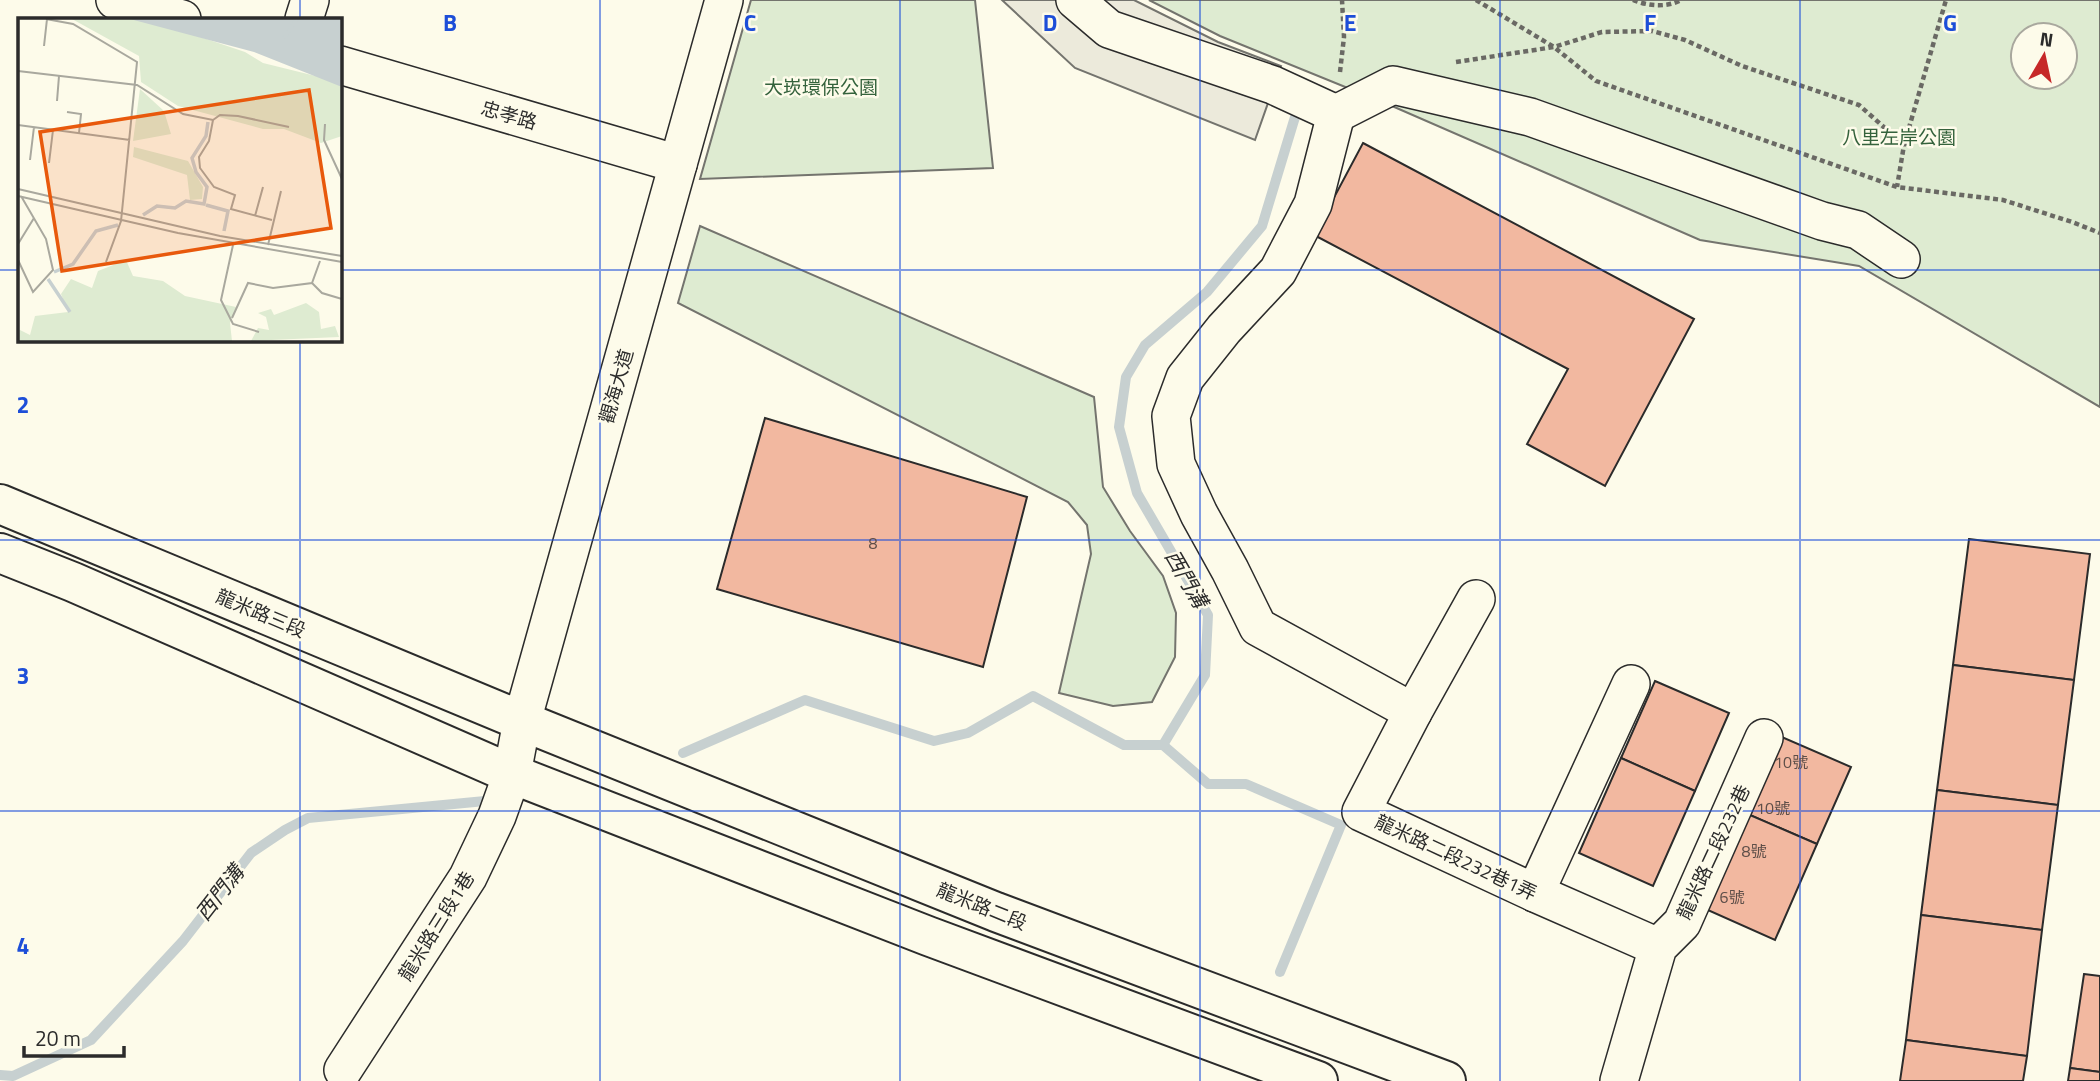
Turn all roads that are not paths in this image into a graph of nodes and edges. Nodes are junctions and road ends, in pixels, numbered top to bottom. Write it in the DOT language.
graph roads {
  1 [pos="102,0"];
  2 [pos="115,0"];
  3 [pos="310,0"];
  4 [pos="724,0"];
  5 [pos="1075,0"];
  6 [pos="96,18"];
  7 [pos="178,18"];
  8 [pos="304,18"];
  9 [pos="341,65"];
  10 [pos="1336,114"];
  11 [pos="678,164"];
  12 [pos="1901,259"];
  13 [pos="0,504"];
  14 [pos="0,553"];
  15 [pos="1476,598"];
  16 [pos="1632,684"];
  17 [pos="1413,712"];
  18 [pos="522,721"];
  19 [pos="1764,738"];
  20 [pos="512,774"];
  21 [pos="1535,893"];
  22 [pos="996,912"];
  23 [pos="1658,947"];
  24 [pos="982,956"];
  25 [pos="343,1070"];
  26 [pos="1318,1081"];
  27 [pos="1446,1081"];
  28 [pos="1619,1081"];
  1 -- 6 [label="street"];
  2 -- 7 [label="street"];
  3 -- 8 [label="street"];
  4 -- 11 [label="street, 觀海大道"];
  5 -- 10 [label="street"];
  9 -- 11 [label="street, 忠孝路"];
  10 -- 12 [label="street"];
  10 -- 17 [label="street"];
  11 -- 18 [label="street, 觀海大道"];
  13 -- 18 [label="main road, 龍米路三段"];
  14 -- 20 [label="main road"];
  15 -- 17 [label="street"];
  16 -- 21 [label="street"];
  17 -- 21 [label="street, 龍米路二段232巷1弄"];
  18 -- 20 [label="street, 觀海大道"];
  18 -- 22 [label="main road, 龍米路二段"];
  19 -- 23 [label="street, 龍米路二段232巷"];
  20 -- 24 [label="main road"];
  20 -- 25 [label="street, 龍米路三段1巷"];
  21 -- 23 [label="street, 龍米路二段232巷1弄"];
  22 -- 24 [label="main road"];
  22 -- 27 [label="main road, 龍米路二段"];
  23 -- 28 [label="street, 龍米路二段232巷"];
  24 -- 26 [label="main road"];
}
